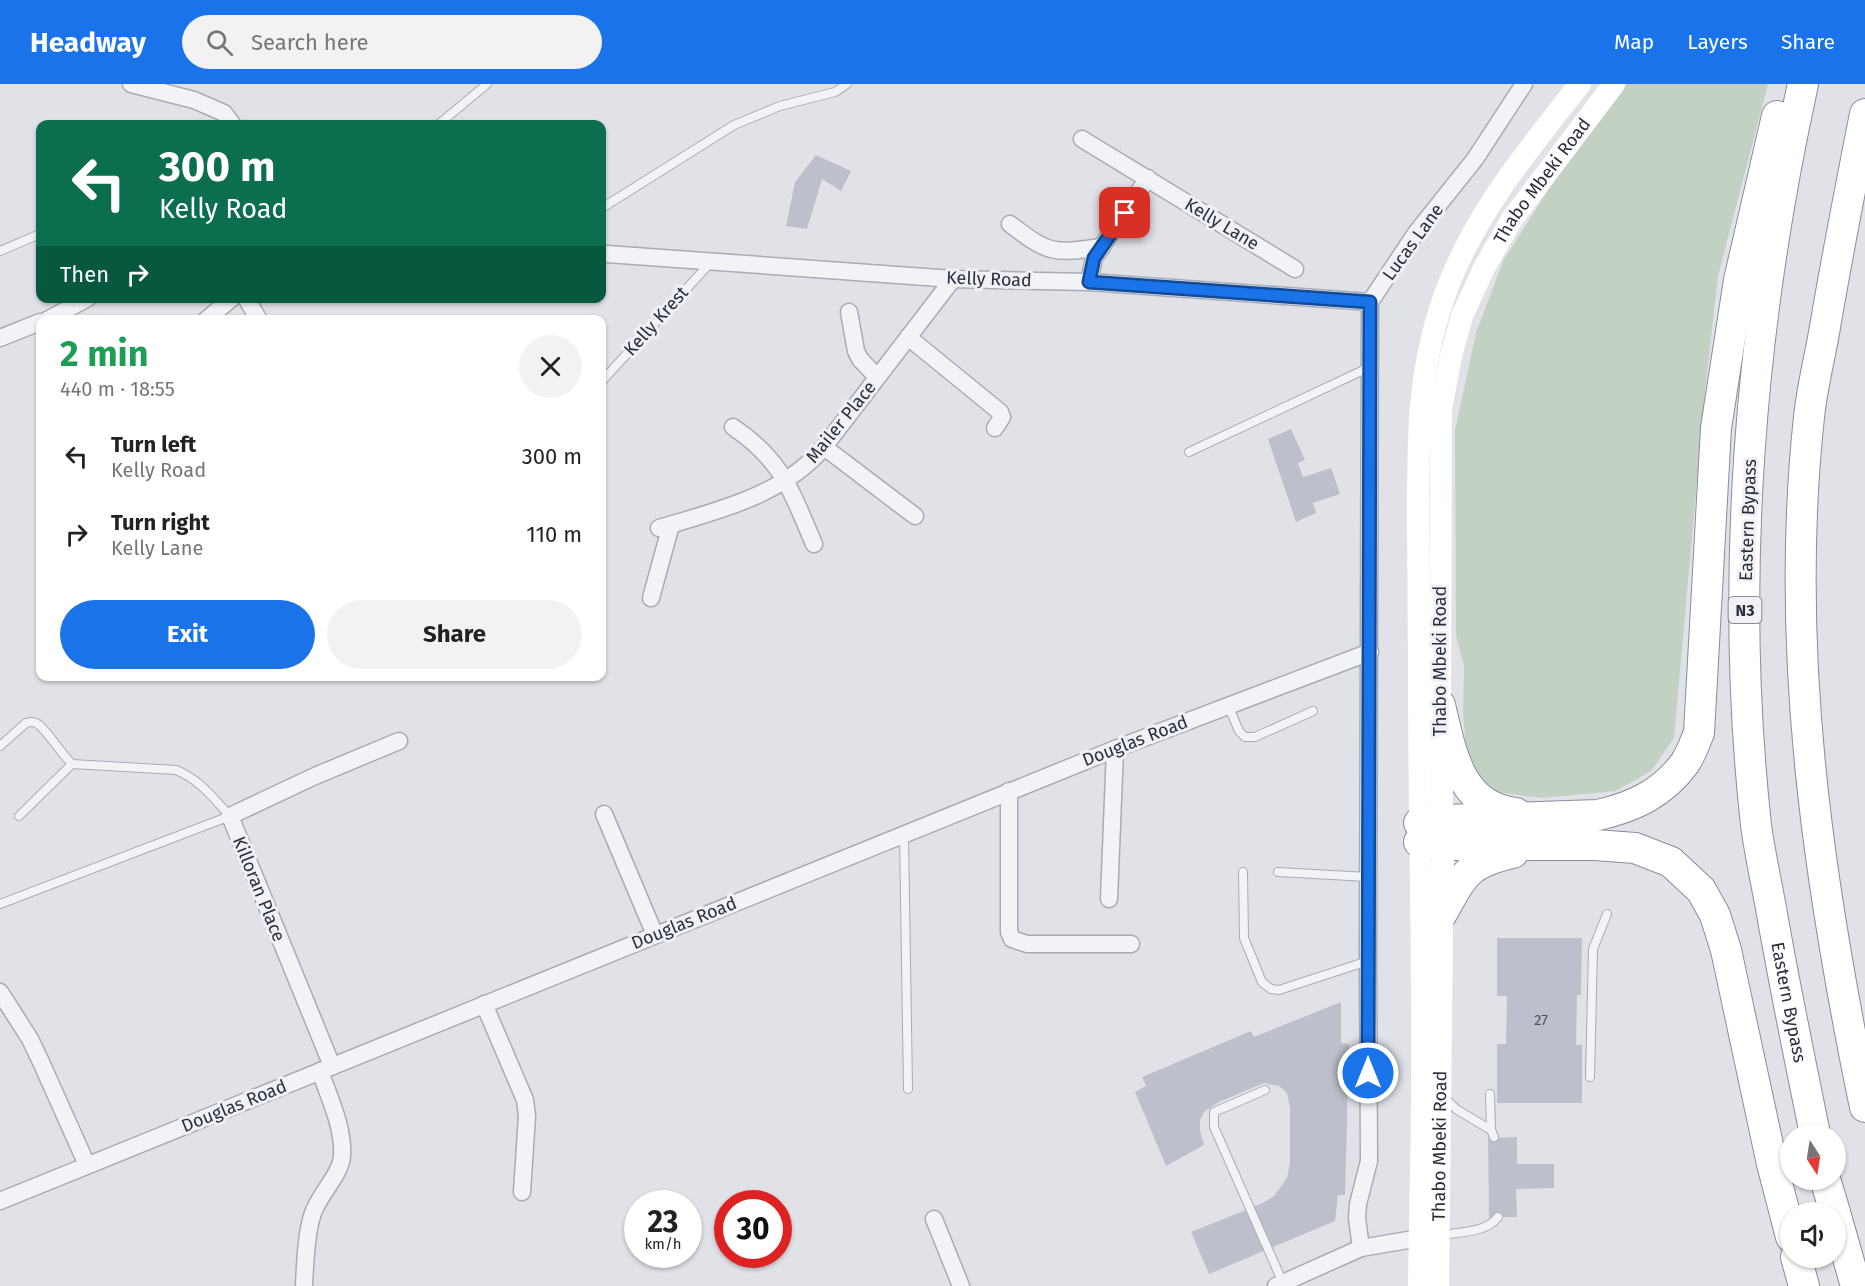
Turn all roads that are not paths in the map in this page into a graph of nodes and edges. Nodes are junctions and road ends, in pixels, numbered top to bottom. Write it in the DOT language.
graph roads {
  1 [pos="131,84"];
  2 [pos="488,84"];
  3 [pos="848,84"];
  4 [pos="1524,84"];
  5 [pos="1580,84"];
  6 [pos="1614,84"];
  7 [pos="1785,84"];
  8 [pos="1803,84"];
  9 [pos="1865,114"];
  10 [pos="229,120"];
  11 [pos="444,120"];
  12 [pos="1082,139"];
  13 [pos="1148,178"];
  14 [pos="606,205"];
  15 [pos="1010,224"];
  16 [pos="36,236"];
  17 [pos="1102,247"];
  18 [pos="0,251"];
  19 [pos="607,254"];
  20 [pos="711,261"];
  21 [pos="1296,269"];
  22 [pos="953,279"];
  23 [pos="1089,282"];
  24 [pos="1370,302"];
  25 [pos="79,303"];
  26 [pos="226,303"];
  27 [pos="849,312"];
  28 [pos="56,315"];
  29 [pos="212,315"];
  30 [pos="36,324"];
  31 [pos="908,337"];
  32 [pos="0,338"];
  33 [pos="1371,367"];
  34 [pos="606,377"];
  35 [pos="877,377"];
  36 [pos="734,427"];
  37 [pos="995,428"];
  38 [pos="824,447"];
  39 [pos="1189,452"];
  40 [pos="786,480"];
  41 [pos="915,516"];
  42 [pos="814,544"];
  43 [pos="651,598"];
  44 [pos="1370,652"];
  45 [pos="1228,704"];
  46 [pos="1440,705"];
  47 [pos="1314,711"];
  48 [pos="399,741"];
  49 [pos="0,746"];
  50 [pos="1115,748"];
  51 [pos="72,764"];
  52 [pos="1009,791"];
  53 [pos="604,814"];
  54 [pos="19,816"];
  55 [pos="230,816"];
  56 [pos="1551,831"];
  57 [pos="1431,833"];
  58 [pos="904,834"];
  59 [pos="1243,872"];
  60 [pos="1278,872"];
  61 [pos="1368,877"];
  62 [pos="1110,899"];
  63 [pos="0,904"];
  64 [pos="1607,914"];
  65 [pos="1441,915"];
  66 [pos="655,935"];
  67 [pos="1131,944"];
  68 [pos="1368,961"];
  69 [pos="0,992"];
  70 [pos="484,1004"];
  71 [pos="326,1069"];
  72 [pos="1590,1077"];
  73 [pos="908,1089"];
  74 [pos="1265,1090"];
  75 [pos="1441,1092"];
  76 [pos="1490,1094"];
  77 [pos="1865,1107"];
  78 [pos="1813,1124"];
  79 [pos="87,1165"];
  80 [pos="522,1192"];
  81 [pos="0,1201"];
  82 [pos="1782,1202"];
  83 [pos="1498,1217"];
  84 [pos="934,1219"];
  85 [pos="1428,1236"];
  86 [pos="1360,1248"];
  87 [pos="1846,1252"];
  88 [pos="1799,1268"];
  89 [pos="1280,1284"];
  90 [pos="304,1286"];
  91 [pos="961,1286"];
  92 [pos="1419,1286"];
  93 [pos="1437,1286"];
  94 [pos="1804,1286"];
  95 [pos="1856,1286"];
  1 -- 10 [label="street"];
  2 -- 11 [label="lane"];
  3 -- 14 [label="lane"];
  4 -- 24 [label="street, Lucas Lane"];
  5 -- 57 [label="main road, Thabo Mbeki Road"];
  6 -- 46 [label="main road, Thabo Mbeki Road"];
  7 -- 56 [label="highway"];
  8 -- 78 [label="highway, Eastern Bypass / N3"];
  9 -- 77 [label="highway"];
  12 -- 13 [label="street, Kelly Lane"];
  13 -- 17 [label="street"];
  13 -- 21 [label="street, Kelly Lane"];
  15 -- 17 [label="street"];
  16 -- 18 [label="lane"];
  17 -- 23 [label="street"];
  19 -- 20 [label="street, Kelly Road"];
  20 -- 22 [label="street, Kelly Road"];
  20 -- 34 [label="lane, Kelly Krest"];
  22 -- 23 [label="street, Kelly Road"];
  22 -- 31 [label="street, Mailer Place"];
  23 -- 24 [label="street, Kelly Road"];
  24 -- 33 [label="street"];
  25 -- 28 [label="street"];
  26 -- 29 [label="street"];
  27 -- 35 [label="street"];
  30 -- 32 [label="street"];
  31 -- 35 [label="street, Mailer Place"];
  31 -- 37 [label="street"];
  33 -- 39 [label="lane"];
  33 -- 44 [label="street"];
  35 -- 38 [label="street, Mailer Place"];
  36 -- 40 [label="street"];
  38 -- 40 [label="street, Mailer Place"];
  38 -- 41 [label="street"];
  40 -- 42 [label="street"];
  40 -- 43 [label="street, Mailer Place"];
  44 -- 45 [label="street, Douglas Road"];
  44 -- 61 [label="street"];
  45 -- 47 [label="lane"];
  45 -- 50 [label="street, Douglas Road"];
  46 -- 56 [label="highway"];
  46 -- 57 [label="main road, Thabo Mbeki Road"];
  48 -- 55 [label="street, Killoran Place"];
  49 -- 51 [label="lane"];
  50 -- 52 [label="street, Douglas Road"];
  50 -- 62 [label="street"];
  51 -- 54 [label="lane"];
  51 -- 55 [label="lane"];
  52 -- 58 [label="street, Douglas Road"];
  52 -- 67 [label="street"];
  53 -- 66 [label="street"];
  55 -- 63 [label="lane"];
  55 -- 71 [label="street, Killoran Place"];
  56 -- 57 [label="highway"];
  56 -- 65 [label="highway"];
  56 -- 82 [label="highway"];
  57 -- 65 [label="main road, Thabo Mbeki Road"];
  57 -- 85 [label="main road, Thabo Mbeki Road"];
  58 -- 66 [label="street, Douglas Road"];
  58 -- 73 [label="lane"];
  59 -- 68 [label="lane"];
  60 -- 61 [label="lane"];
  61 -- 68 [label="street"];
  64 -- 72 [label="lane"];
  65 -- 75 [label="main road, Thabo Mbeki Road"];
  66 -- 70 [label="street, Douglas Road"];
  68 -- 86 [label="street"];
  69 -- 79 [label="street"];
  70 -- 71 [label="street, Douglas Road"];
  70 -- 80 [label="street"];
  71 -- 79 [label="street, Douglas Road"];
  71 -- 90 [label="street, Killoran Place"];
  74 -- 89 [label="lane"];
  75 -- 76 [label="lane"];
  75 -- 85 [label="main road, Thabo Mbeki Road"];
  79 -- 81 [label="street, Douglas Road"];
  83 -- 85 [label="lane"];
  84 -- 91 [label="street"];
  85 -- 86 [label="street"];
  85 -- 92 [label="main road, Thabo Mbeki Road"];
  85 -- 93 [label="main road, Thabo Mbeki Road"];
  86 -- 89 [label="street"];
  87 -- 95 [label="highway"];
  88 -- 94 [label="highway"];
}
